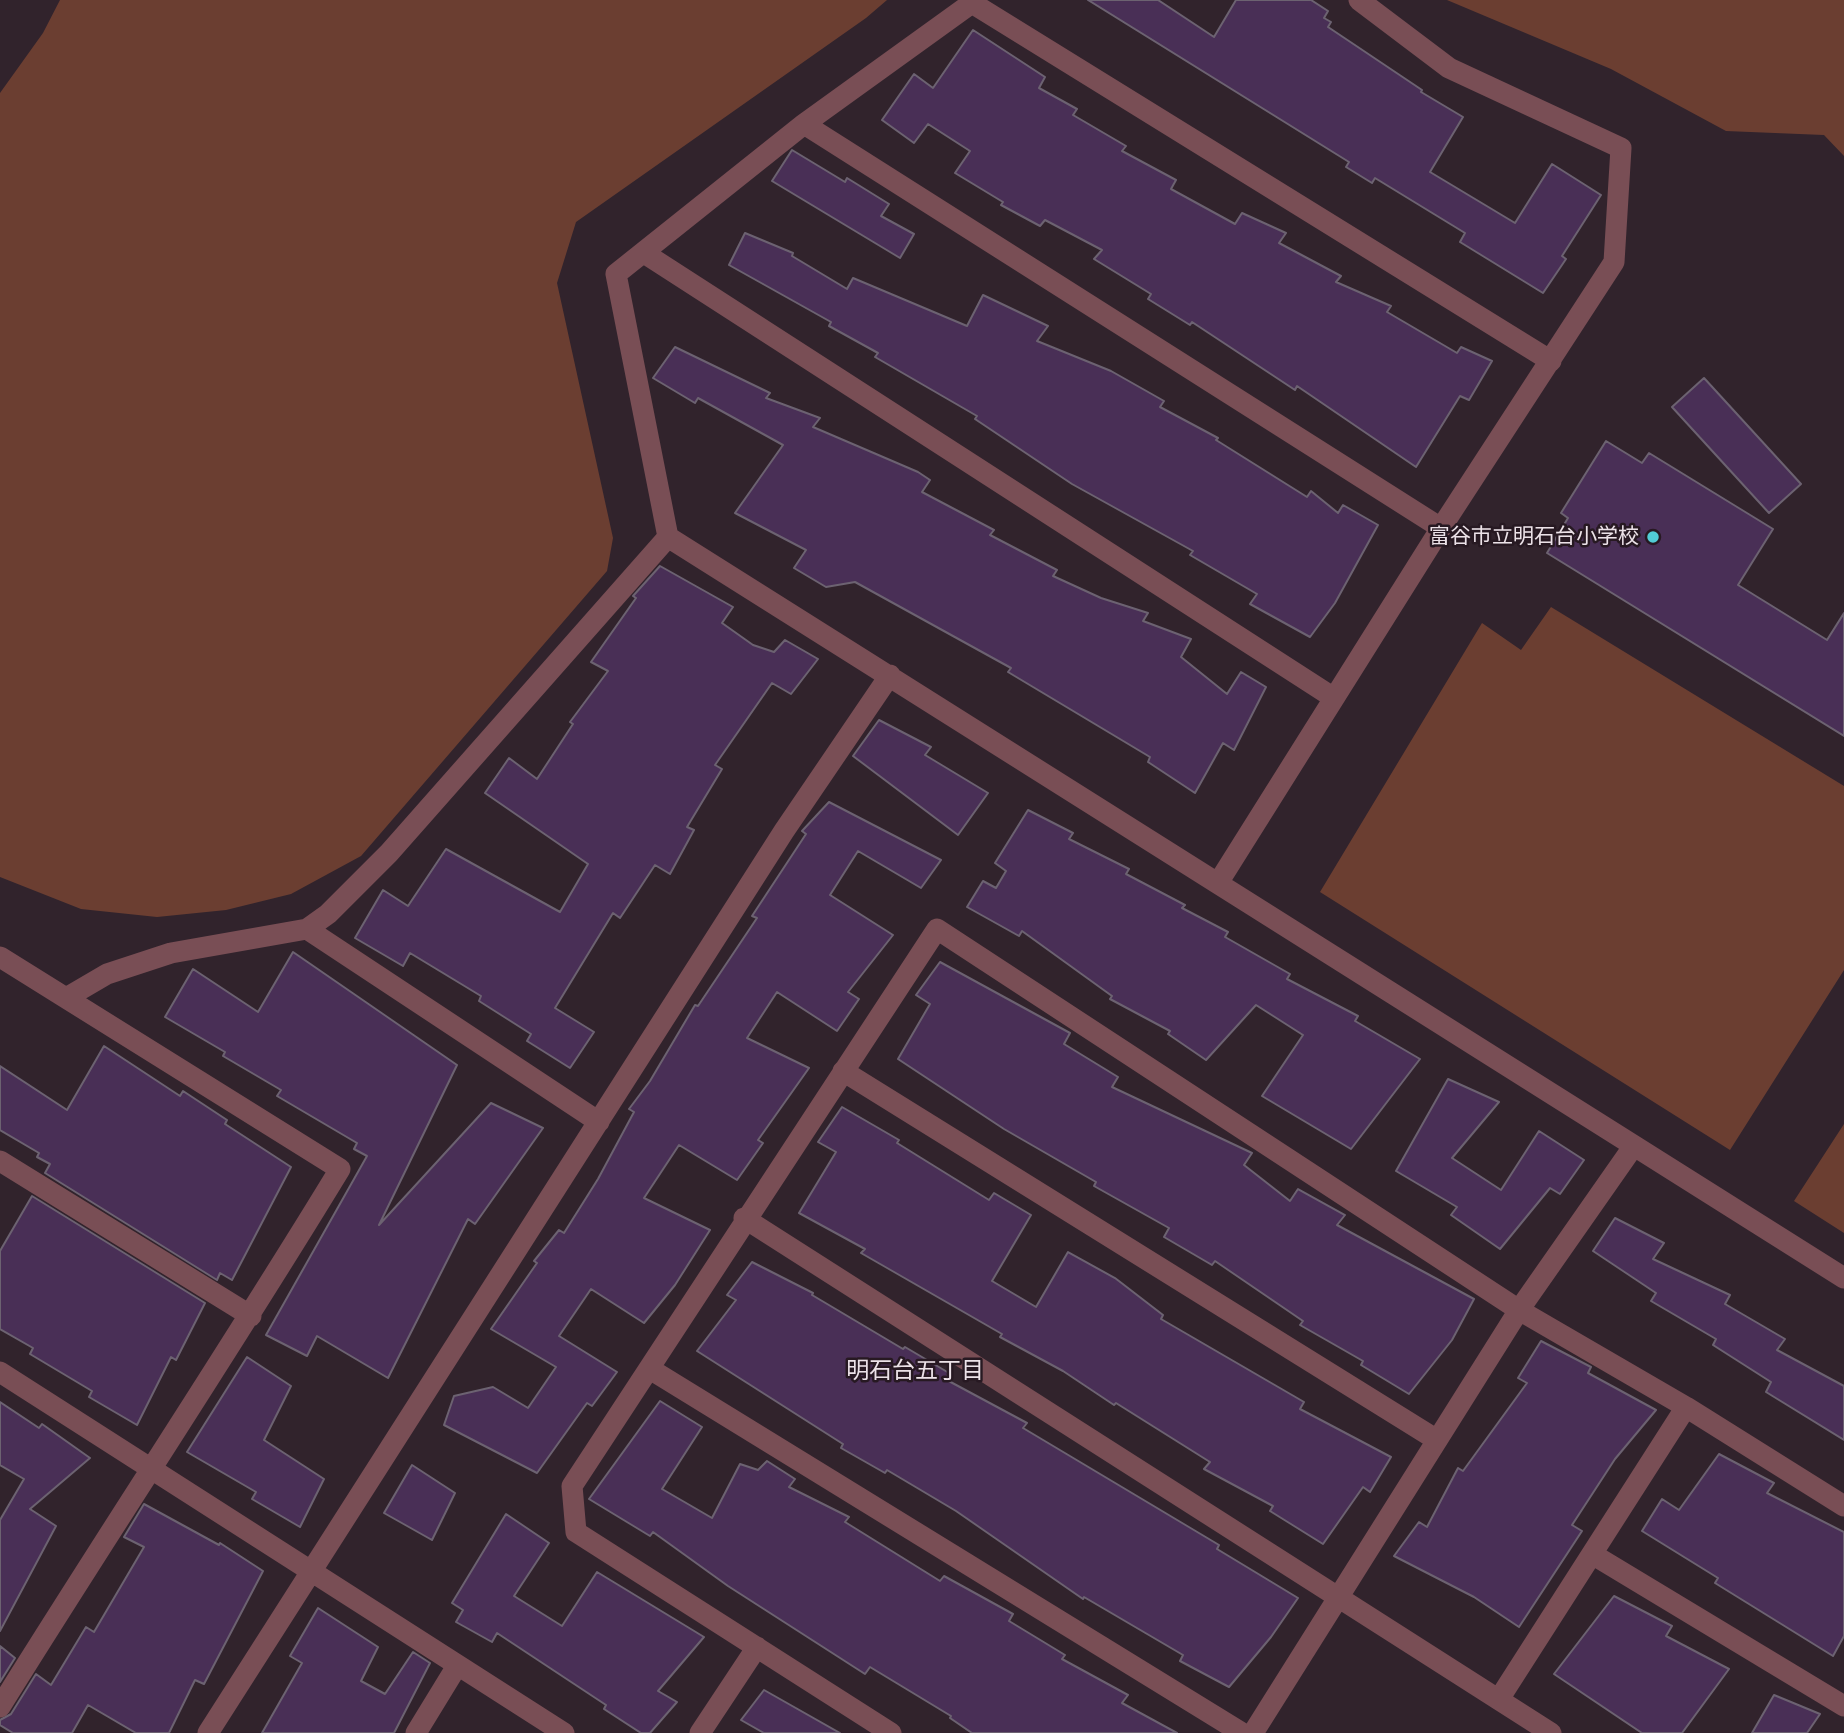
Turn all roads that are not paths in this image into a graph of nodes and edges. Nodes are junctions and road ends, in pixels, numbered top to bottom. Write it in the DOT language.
graph roads {
  1 [pos="1359,0"];
  2 [pos="974,2"];
  3 [pos="804,124"];
  4 [pos="645,253"];
  5 [pos="1551,361"];
  6 [pos="1441,528"];
  7 [pos="668,537"];
  8 [pos="890,674"];
  9 [pos="1334,698"];
  10 [pos="1218,883"];
  11 [pos="307,929"];
  12 [pos="0,957"];
  13 [pos="66,998"];
  14 [pos="843,1071"];
  15 [pos="599,1122"];
  16 [pos="1633,1147"];
  17 [pos="0,1161"];
  18 [pos="744,1218"];
  19 [pos="1844,1278"];
  20 [pos="1519,1310"];
  21 [pos="251,1316"];
  22 [pos="650,1369"];
  23 [pos="0,1372"];
  24 [pos="1686,1406"];
  25 [pos="1437,1440"];
  26 [pos="149,1468"];
  27 [pos="1844,1506"];
  28 [pos="1592,1554"];
  29 [pos="312,1570"];
  30 [pos="1338,1597"];
  31 [pos="757,1647"];
  32 [pos="457,1666"];
  33 [pos="1499,1699"];
  34 [pos="1844,1706"];
  35 [pos="0,1707"];
  36 [pos="208,1733"];
  37 [pos="416,1733"];
  38 [pos="564,1733"];
  39 [pos="700,1733"];
  40 [pos="891,1733"];
  41 [pos="1242,1733"];
  42 [pos="1253,1733"];
  43 [pos="1551,1733"];
  1 -- 5 [label="street"];
  2 -- 3 [label="street"];
  2 -- 5 [label="street"];
  3 -- 4 [label="street"];
  3 -- 6 [label="street"];
  4 -- 7 [label="street"];
  4 -- 9 [label="street"];
  5 -- 6 [label="street"];
  6 -- 9 [label="street"];
  7 -- 8 [label="street"];
  7 -- 11 [label="street"];
  8 -- 10 [label="street"];
  8 -- 15 [label="street"];
  9 -- 10 [label="street"];
  10 -- 16 [label="street"];
  11 -- 13 [label="street"];
  11 -- 15 [label="street"];
  12 -- 13 [label="street"];
  13 -- 21 [label="street"];
  14 -- 18 [label="street"];
  14 -- 20 [label="street"];
  14 -- 25 [label="street"];
  15 -- 29 [label="street"];
  16 -- 19 [label="street"];
  16 -- 20 [label="street"];
  17 -- 21 [label="street"];
  18 -- 22 [label="street"];
  18 -- 30 [label="street"];
  20 -- 24 [label="street"];
  20 -- 25 [label="street"];
  21 -- 26 [label="street"];
  22 -- 31 [label="street"];
  22 -- 41 [label="street"];
  23 -- 26 [label="street"];
  24 -- 27 [label="street"];
  24 -- 28 [label="street"];
  25 -- 30 [label="street"];
  26 -- 29 [label="street"];
  26 -- 35 [label="street"];
  28 -- 33 [label="street"];
  28 -- 34 [label="street"];
  29 -- 32 [label="street"];
  29 -- 36 [label="street"];
  30 -- 33 [label="street"];
  30 -- 42 [label="street"];
  31 -- 39 [label="street"];
  31 -- 40 [label="street"];
  32 -- 37 [label="street"];
  32 -- 38 [label="street"];
  33 -- 43 [label="street"];
}
